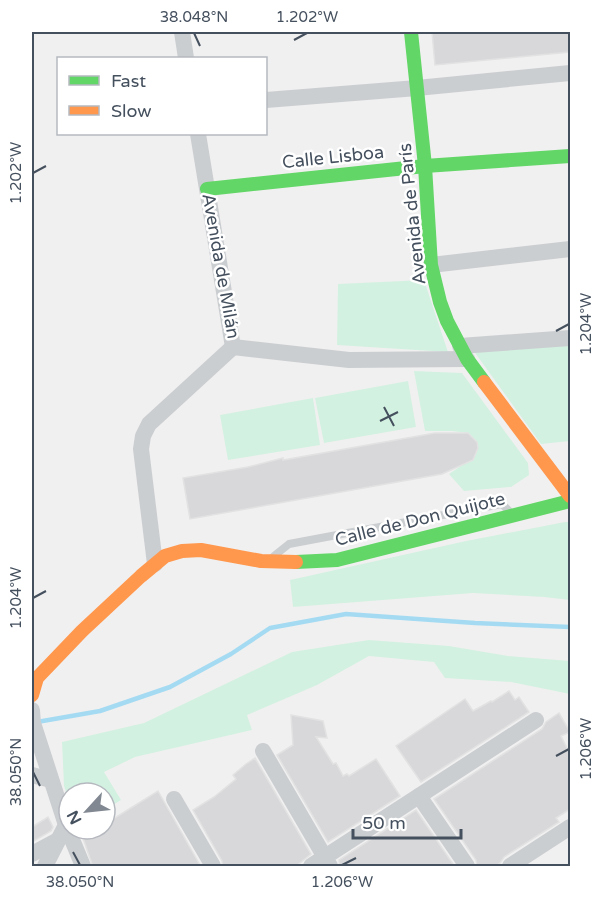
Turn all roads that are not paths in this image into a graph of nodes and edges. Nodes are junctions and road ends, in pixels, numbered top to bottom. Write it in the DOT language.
graph roads {
  1 [pos="182,32"];
  2 [pos="411,32"];
  3 [pos="186,57"];
  4 [pos="570,73"];
  5 [pos="417,88"];
  6 [pos="267,100"];
  7 [pos="198,135"];
  8 [pos="570,156"];
  9 [pos="425,166"];
  10 [pos="207,189"];
  11 [pos="570,249"];
  12 [pos="431,265"];
  13 [pos="570,338"];
  14 [pos="233,347"];
  15 [pos="463,353"];
  16 [pos="570,498"];
  17 [pos="513,515"];
  18 [pos="268,561"];
  19 [pos="155,564"];
  20 [pos="32,689"];
  21 [pos="32,695"];
  22 [pos="32,710"];
  23 [pos="536,720"];
  24 [pos="263,751"];
  25 [pos="32,775"];
  26 [pos="51,780"];
  27 [pos="419,796"];
  28 [pos="174,799"];
  29 [pos="57,808"];
  30 [pos="570,827"];
  31 [pos="57,836"];
  32 [pos="58,841"];
  33 [pos="67,841"];
  34 [pos="32,854"];
  35 [pos="322,864"];
  36 [pos="45,867"];
  37 [pos="83,867"];
  38 [pos="213,867"];
  39 [pos="467,867"];
  40 [pos="510,867"];
  1 -- 3 [label="street"];
  2 -- 5 [label="street, Avenida de París"];
  4 -- 5 [label="street"];
  5 -- 6 [label="street"];
  5 -- 9 [label="street, Avenida de París"];
  7 -- 10 [label="street, Avenida de Milán"];
  8 -- 9 [label="street, Calle Lisboa"];
  9 -- 10 [label="street, Calle Lisboa"];
  9 -- 12 [label="street, Avenida de París"];
  10 -- 14 [label="street, Avenida de Milán"];
  11 -- 12 [label="street"];
  12 -- 15 [label="street, Avenida de París"];
  13 -- 15 [label="street, Avenida de Milán"];
  14 -- 15 [label="street, Avenida de Milán"];
  14 -- 19 [label="street"];
  15 -- 16 [label="street, Avenida de París"];
  16 -- 17 [label="street, Calle de Don Quijote"];
  17 -- 18 [label="street, Calle de Don Quijote"];
  17 -- 18 [label="lane"];
  18 -- 19 [label="street, Calle de Don Quijote"];
  19 -- 20 [label="street, Calle de Don Quijote"];
  20 -- 21 [label="street"];
  22 -- 26 [label="street"];
  23 -- 27 [label="street"];
  24 -- 35 [label="street"];
  25 -- 26 [label="street"];
  26 -- 29 [label="street"];
  27 -- 35 [label="street"];
  27 -- 39 [label="street"];
  28 -- 38 [label="street"];
  30 -- 40 [label="street"];
  31 -- 34 [label="street"];
  32 -- 36 [label="street"];
  33 -- 37 [label="street"];
}
